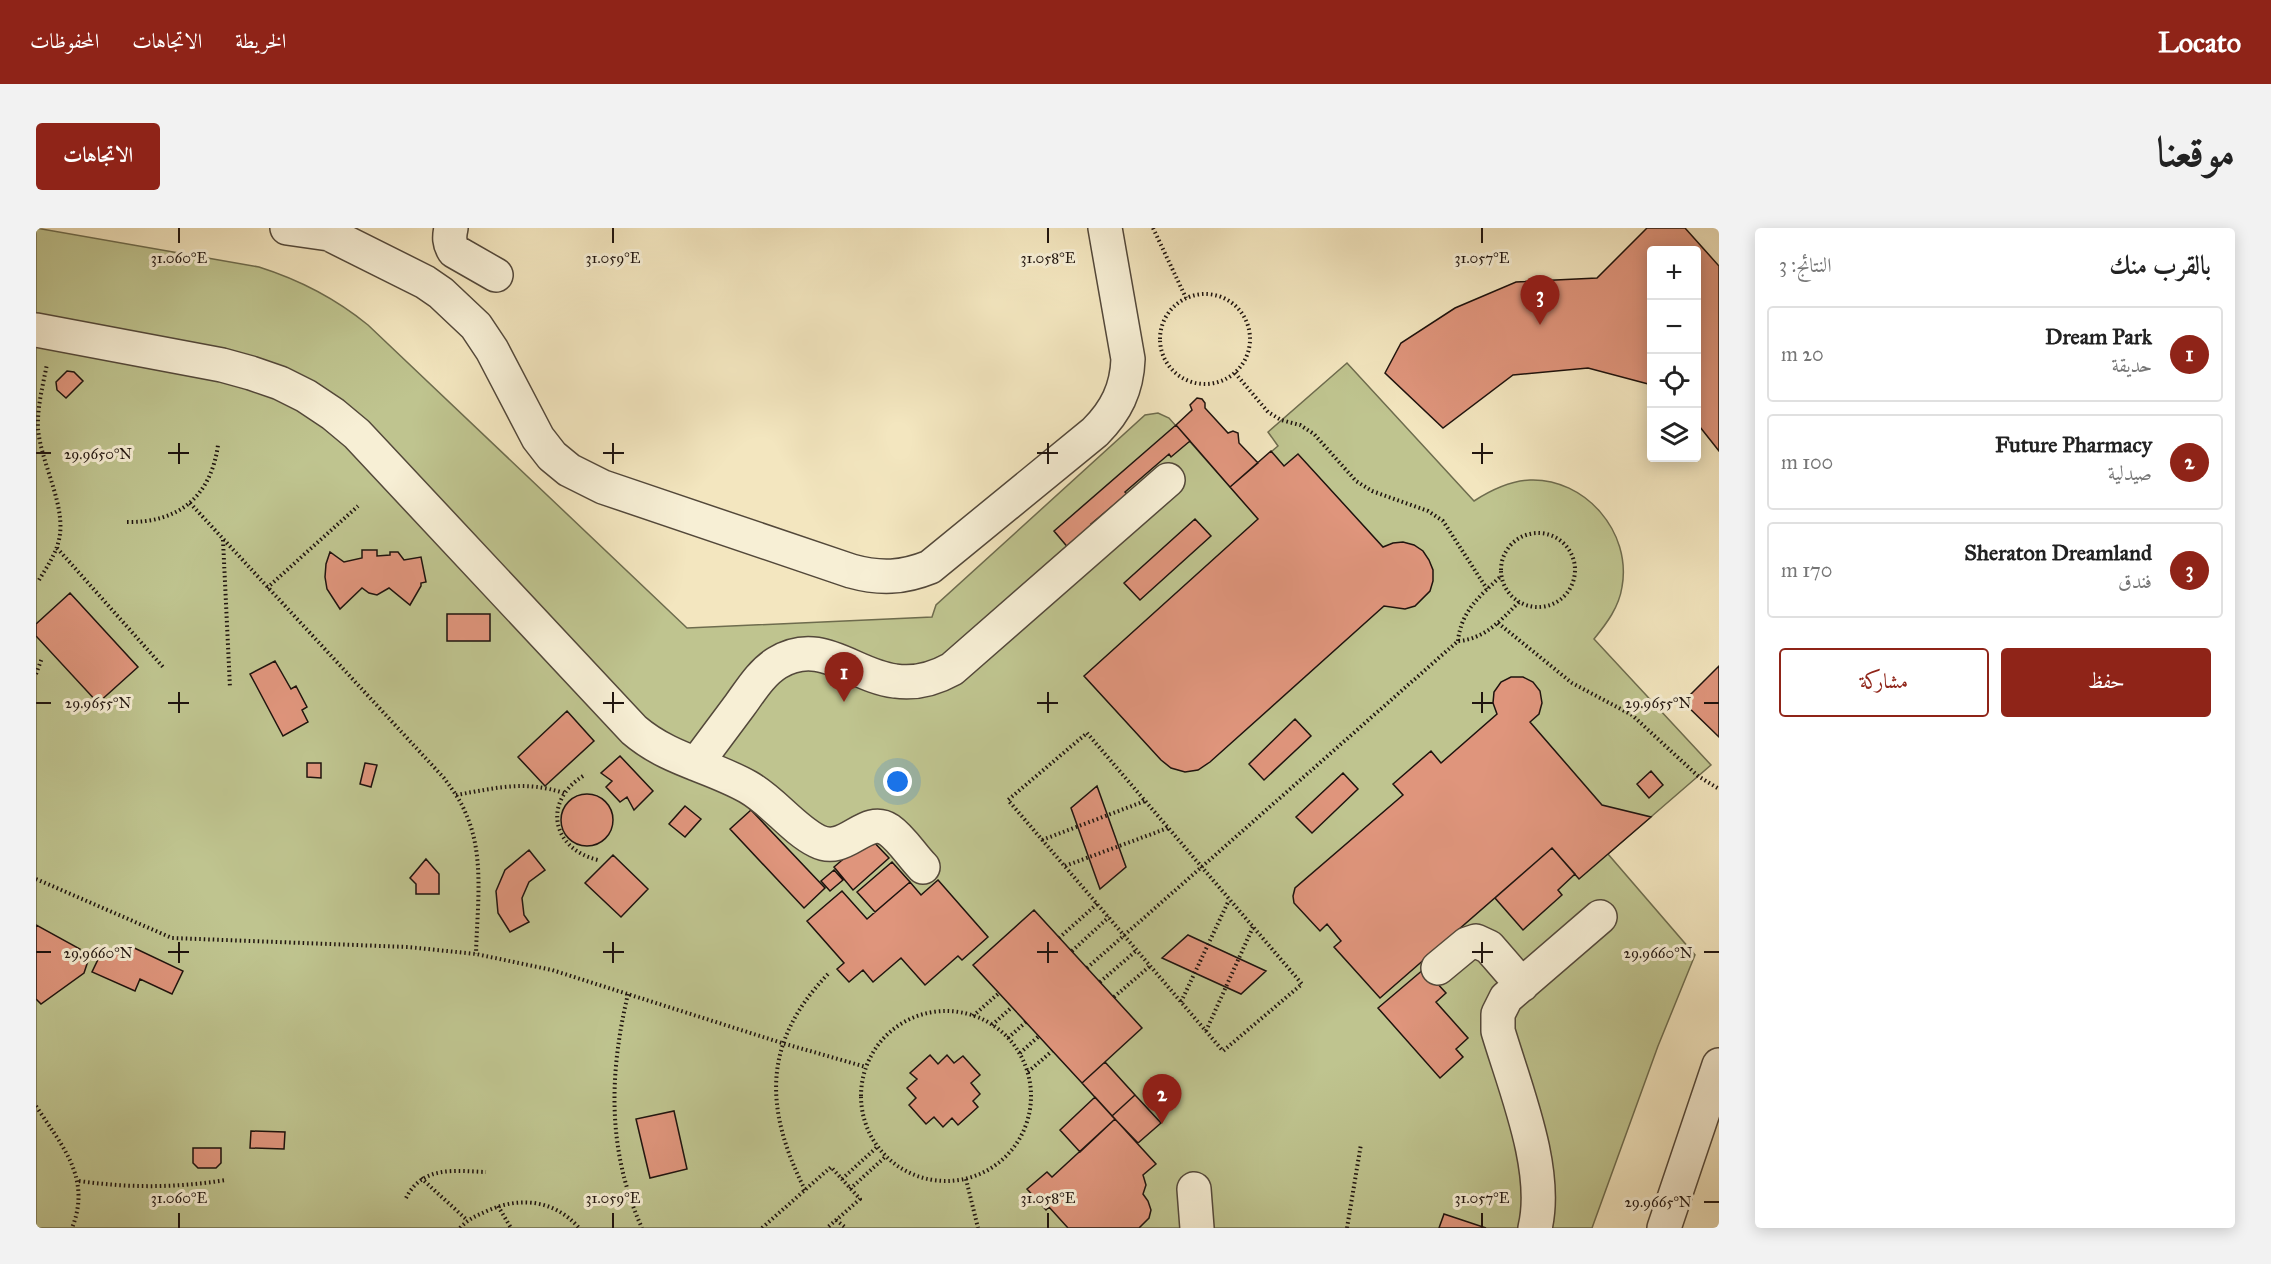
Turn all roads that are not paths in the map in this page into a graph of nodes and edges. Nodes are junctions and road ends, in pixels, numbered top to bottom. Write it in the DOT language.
graph roads {
  1 [pos="287,228"];
  2 [pos="452,228"];
  3 [pos="1105,228"];
  4 [pos="327,231"];
  5 [pos="496,275"];
  6 [pos="44,332"];
  7 [pos="1168,480"];
  8 [pos="696,764"];
  9 [pos="923,867"];
  10 [pos="1600,917"];
  11 [pos="1438,968"];
  12 [pos="1522,985"];
  13 [pos="1719,1065"];
  14 [pos="1194,1189"];
  15 [pos="1197,1228"];
  16 [pos="1535,1228"];
  17 [pos="1664,1228"];
  1 -- 4 [label="lane"];
  2 -- 5 [label="lane"];
  3 -- 4 [label="lane"];
  6 -- 8 [label="lane"];
  7 -- 8 [label="lane"];
  8 -- 9 [label="lane"];
  10 -- 12 [label="lane"];
  11 -- 12 [label="lane"];
  12 -- 16 [label="lane"];
  13 -- 17 [label="lane"];
  14 -- 15 [label="lane"];
}
